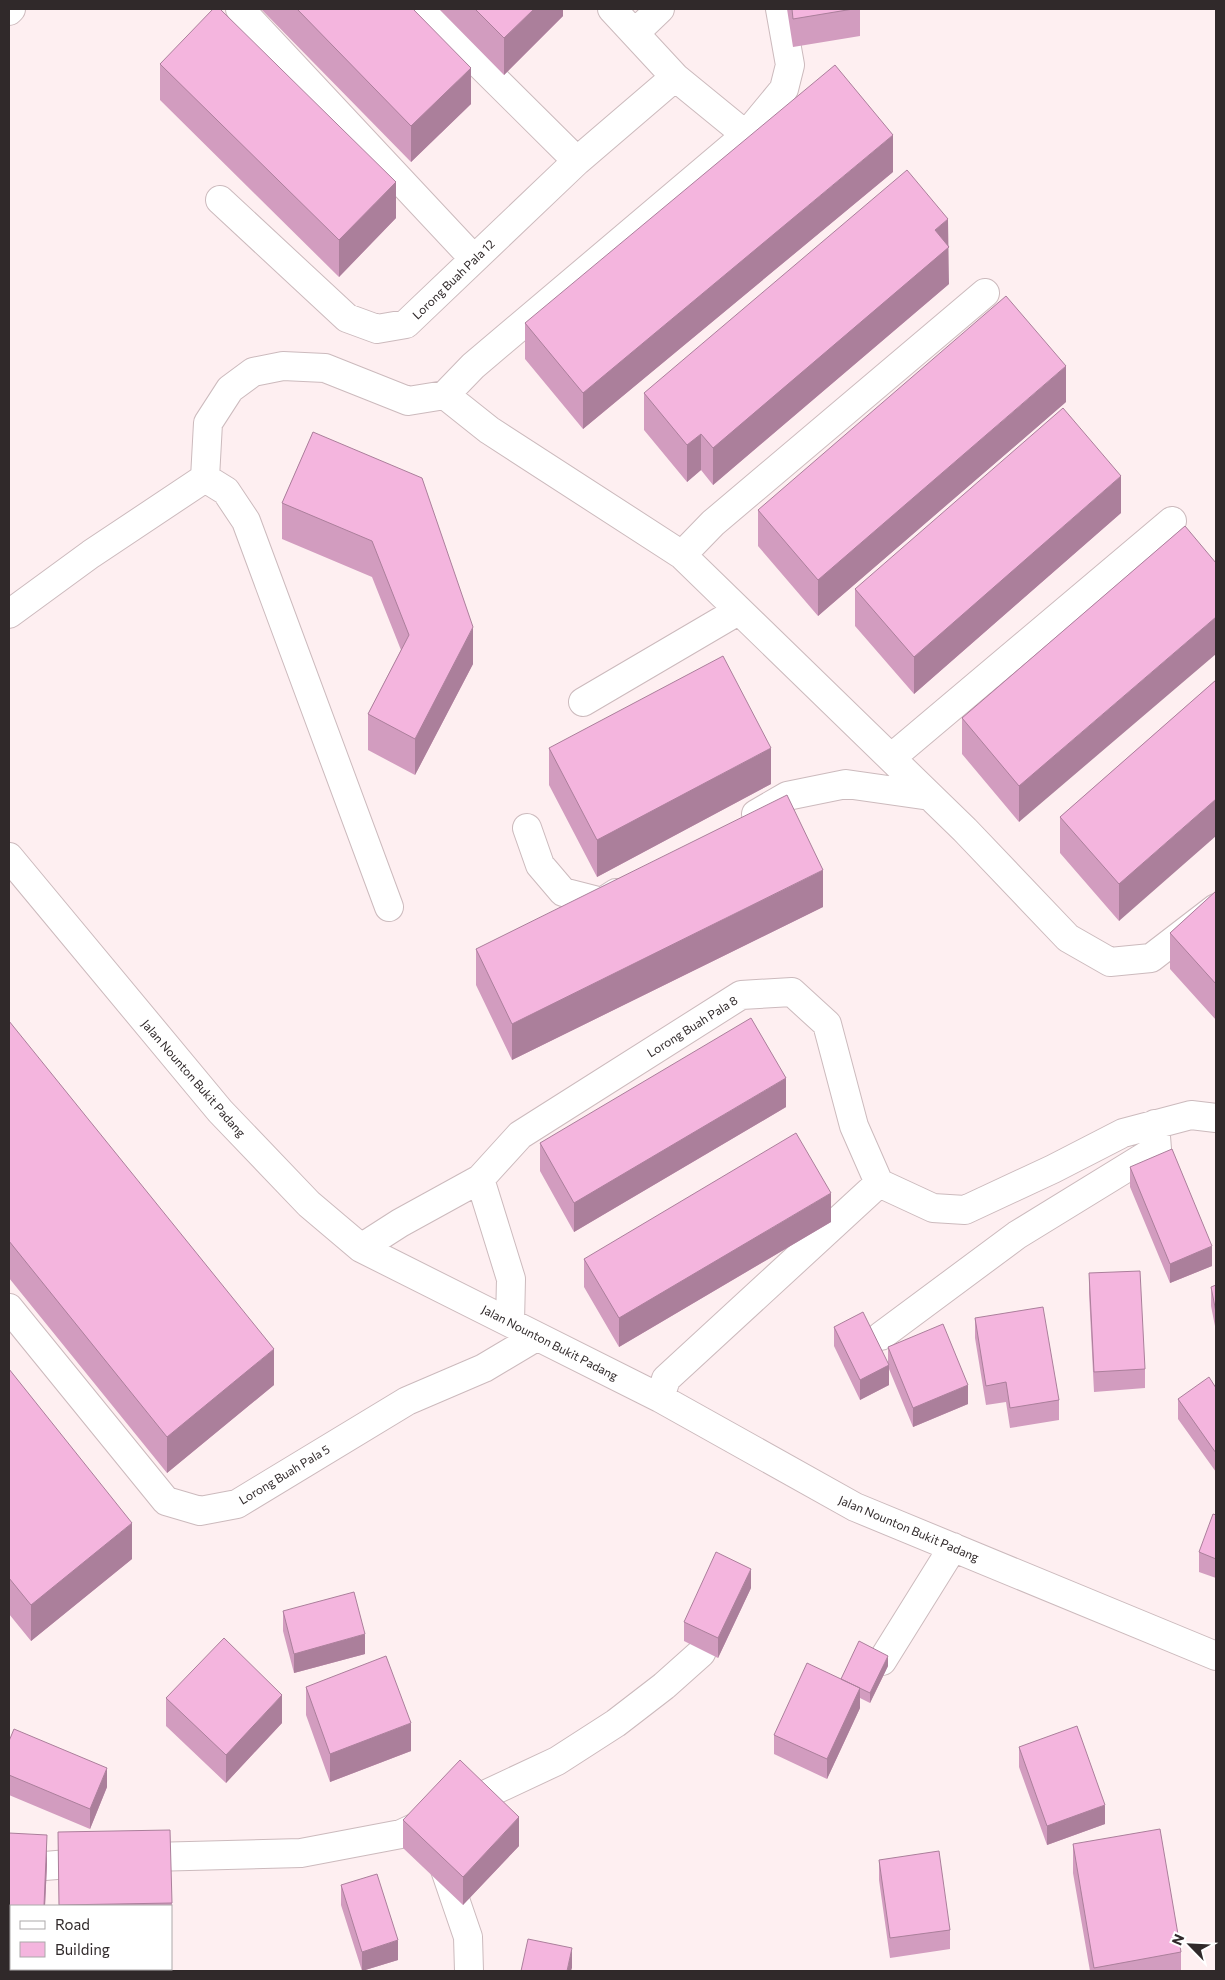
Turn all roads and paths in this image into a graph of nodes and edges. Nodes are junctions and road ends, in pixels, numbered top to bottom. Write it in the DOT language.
graph roads {
  1 [pos="240,9"];
  2 [pos="424,9"];
  3 [pos="612,9"];
  4 [pos="660,9"];
  5 [pos="780,9"];
  6 [pos="635,33"];
  7 [pos="675,77"];
  8 [pos="746,135"];
  9 [pos="577,161"];
  10 [pos="220,200"];
  11 [pos="474,259"];
  12 [pos="985,293"];
  13 [pos="445,395"];
  14 [pos="205,478"];
  15 [pos="1172,521"];
  16 [pos="682,555"];
  17 [pos="738,611"];
  18 [pos="9,614"];
  19 [pos="583,702"];
  20 [pos="891,758"];
  21 [pos="930,796"];
  22 [pos="736,825"];
  23 [pos="527,828"];
  24 [pos="9,857"];
  25 [pos="634,882"];
  26 [pos="389,907"];
  27 [pos="1216,908"];
  28 [pos="1216,1118"];
  29 [pos="1156,1124"];
  30 [pos="480,1179"];
  31 [pos="879,1183"];
  32 [pos="361,1248"];
  33 [pos="9,1308"];
  34 [pos="510,1322"];
  35 [pos="881,1336"];
  36 [pos="536,1337"];
  37 [pos="660,1398"];
  38 [pos="953,1547"];
  39 [pos="725,1602"];
  40 [pos="1216,1656"];
  41 [pos="882,1661"];
  42 [pos="401,1834"];
  43 [pos="9,1877"];
  44 [pos="469,1971"];
  1 -- 11 [label="street"];
  2 -- 9 [label="street"];
  3 -- 6 [label="street"];
  4 -- 6 [label="street"];
  5 -- 8 [label="street"];
  6 -- 7 [label="street"];
  7 -- 8 [label="street"];
  7 -- 9 [label="street, Lorong Buah Pala 12"];
  8 -- 13 [label="street"];
  9 -- 11 [label="street, Lorong Buah Pala 12"];
  10 -- 11 [label="street, Lorong Buah Pala 12"];
  12 -- 16 [label="street"];
  13 -- 14 [label="street"];
  13 -- 16 [label="street"];
  14 -- 18 [label="street"];
  14 -- 26 [label="street"];
  15 -- 20 [label="street"];
  16 -- 17 [label="street"];
  17 -- 19 [label="street"];
  17 -- 20 [label="street"];
  20 -- 21 [label="street"];
  21 -- 22 [label="street"];
  21 -- 27 [label="street"];
  23 -- 25 [label="street"];
  24 -- 32 [label="street, Jalan Nounton Bukit Padang"];
  28 -- 29 [label="street"];
  29 -- 31 [label="street"];
  29 -- 35 [label="street"];
  30 -- 31 [label="street, Lorong Buah Pala 8"];
  30 -- 32 [label="street, Lorong Buah Pala 8"];
  30 -- 34 [label="street"];
  31 -- 37 [label="street"];
  32 -- 34 [label="street, Jalan Nounton Bukit Padang"];
  33 -- 36 [label="street, Lorong Buah Pala 5"];
  34 -- 36 [label="street, Jalan Nounton Bukit Padang"];
  36 -- 37 [label="street, Jalan Nounton Bukit Padang"];
  37 -- 38 [label="street, Jalan Nounton Bukit Padang"];
  38 -- 40 [label="street, Jalan Nounton Bukit Padang"];
  38 -- 41 [label="street"];
  39 -- 42 [label="street"];
  42 -- 43 [label="street"];
  42 -- 44 [label="street"];
}
